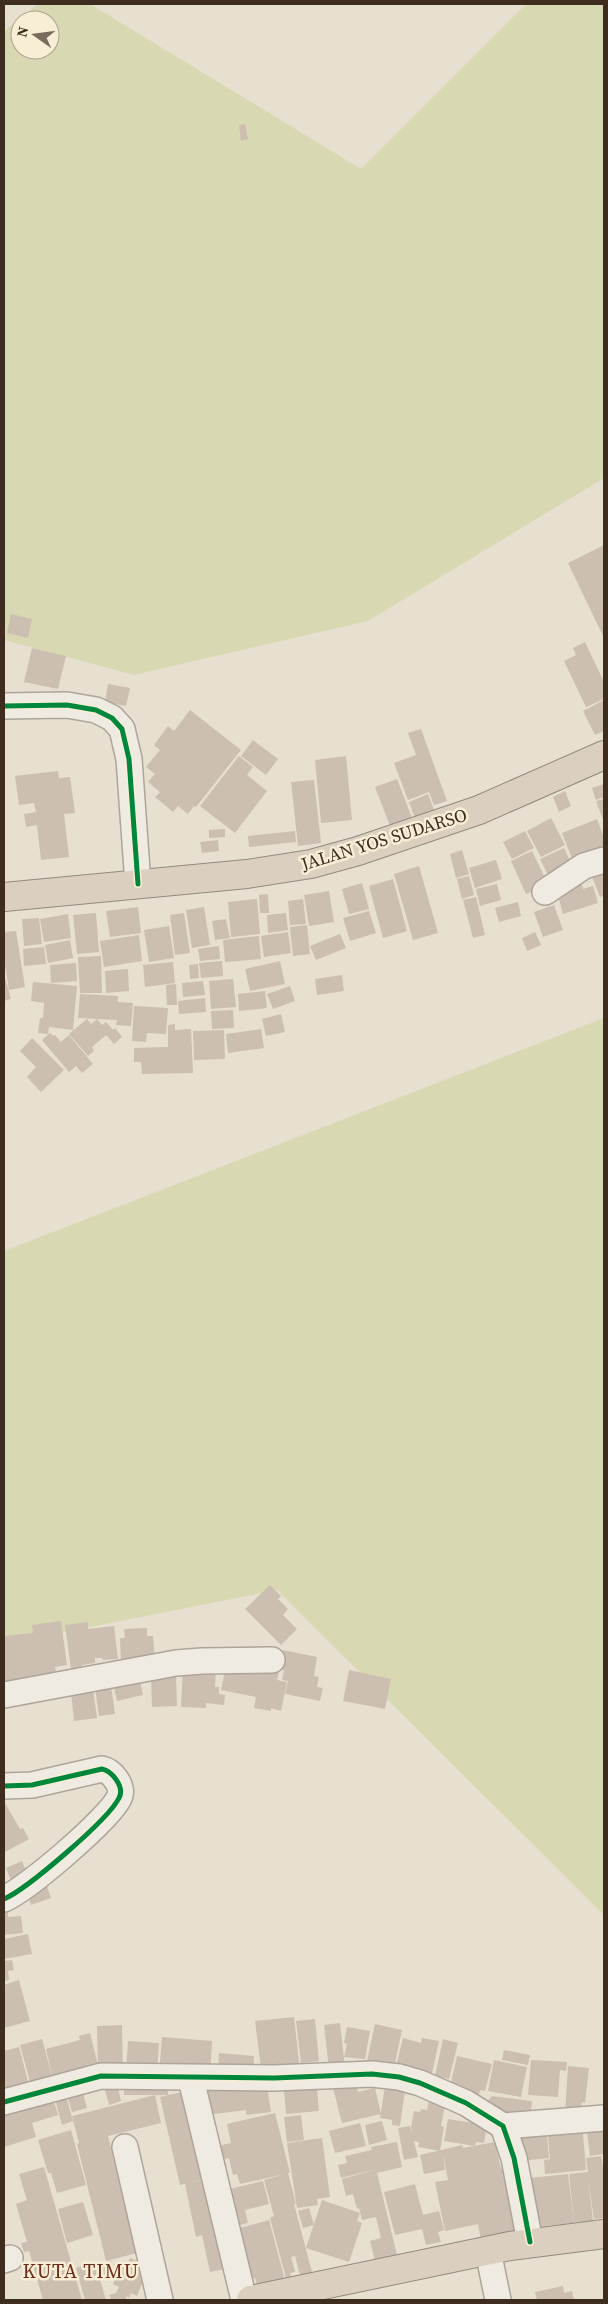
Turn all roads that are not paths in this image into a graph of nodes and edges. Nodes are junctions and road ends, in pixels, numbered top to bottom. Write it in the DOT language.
graph roads {
  1 [pos="4,706"];
  2 [pos="604,755"];
  3 [pos="604,860"];
  4 [pos="138,884"];
  5 [pos="545,892"];
  6 [pos="4,897"];
  7 [pos="272,1660"];
  8 [pos="4,1695"];
  9 [pos="4,1786"];
  10 [pos="4,1899"];
  11 [pos="191,2078"];
  12 [pos="4,2102"];
  13 [pos="604,2118"];
  14 [pos="503,2126"];
  15 [pos="125,2147"];
  16 [pos="604,2234"];
  17 [pos="530,2242"];
  18 [pos="488,2251"];
  19 [pos="160,2300"];
  20 [pos="244,2300"];
  21 [pos="251,2300"];
  22 [pos="498,2300"];
  1 -- 4 [label="street"];
  2 -- 4 [label="highway, JALAN YOS SUDARSO"];
  3 -- 5 [label="street"];
  4 -- 6 [label="highway, JALAN YOS SUDARSO"];
  7 -- 8 [label="street"];
  9 -- 10 [label="street"];
  11 -- 12 [label="street"];
  11 -- 14 [label="street"];
  11 -- 20 [label="street"];
  13 -- 14 [label="street"];
  14 -- 17 [label="street"];
  15 -- 19 [label="street"];
  16 -- 17 [label="highway"];
  17 -- 18 [label="highway"];
  18 -- 21 [label="highway"];
  18 -- 22 [label="street"];
}
